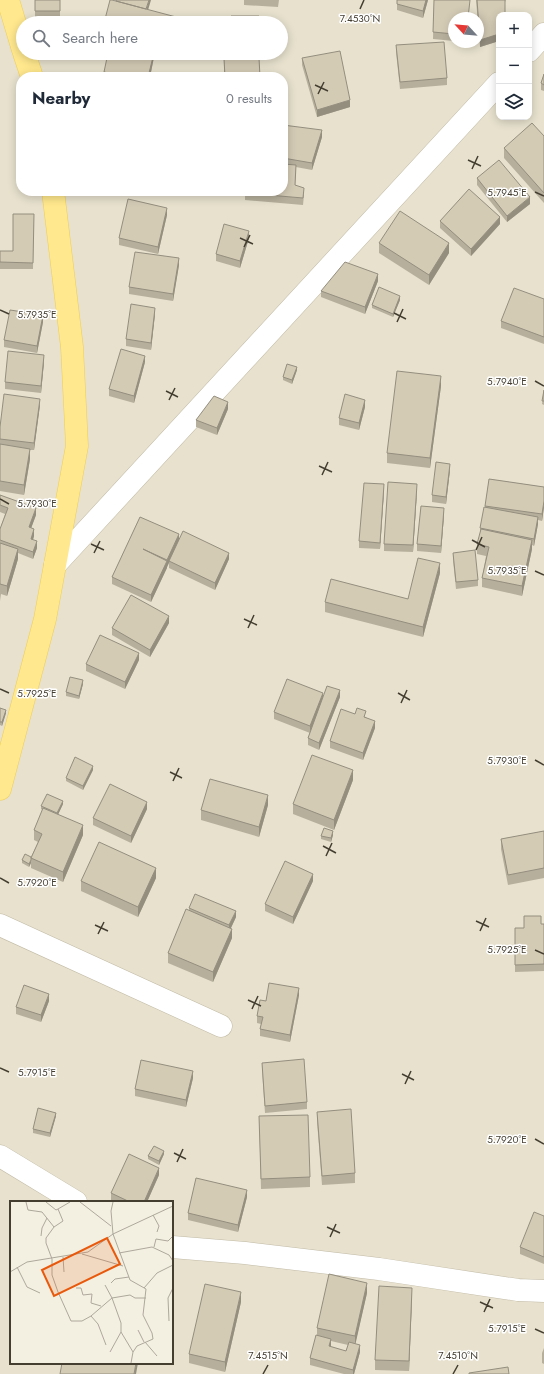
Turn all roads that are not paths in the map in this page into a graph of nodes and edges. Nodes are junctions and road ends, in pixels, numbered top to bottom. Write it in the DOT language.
graph roads {
  1 [pos="8,0"];
  2 [pos="16,27"];
  3 [pos="544,34"];
  4 [pos="532,48"];
  5 [pos="26,60"];
  6 [pos="30,72"];
  7 [pos="498,84"];
  8 [pos="54,196"];
  9 [pos="55,565"];
  10 [pos="0,790"];
  11 [pos="0,925"];
  12 [pos="221,1026"];
  13 [pos="0,1156"];
  14 [pos="74,1201"];
  15 [pos="173,1247"];
  16 [pos="544,1291"];
  1 -- 2 [label="main road"];
  3 -- 4 [label="street"];
  5 -- 6 [label="main road"];
  7 -- 9 [label="street"];
  8 -- 9 [label="main road"];
  9 -- 10 [label="main road"];
  11 -- 12 [label="street"];
  13 -- 14 [label="street"];
  15 -- 16 [label="street"];
}
